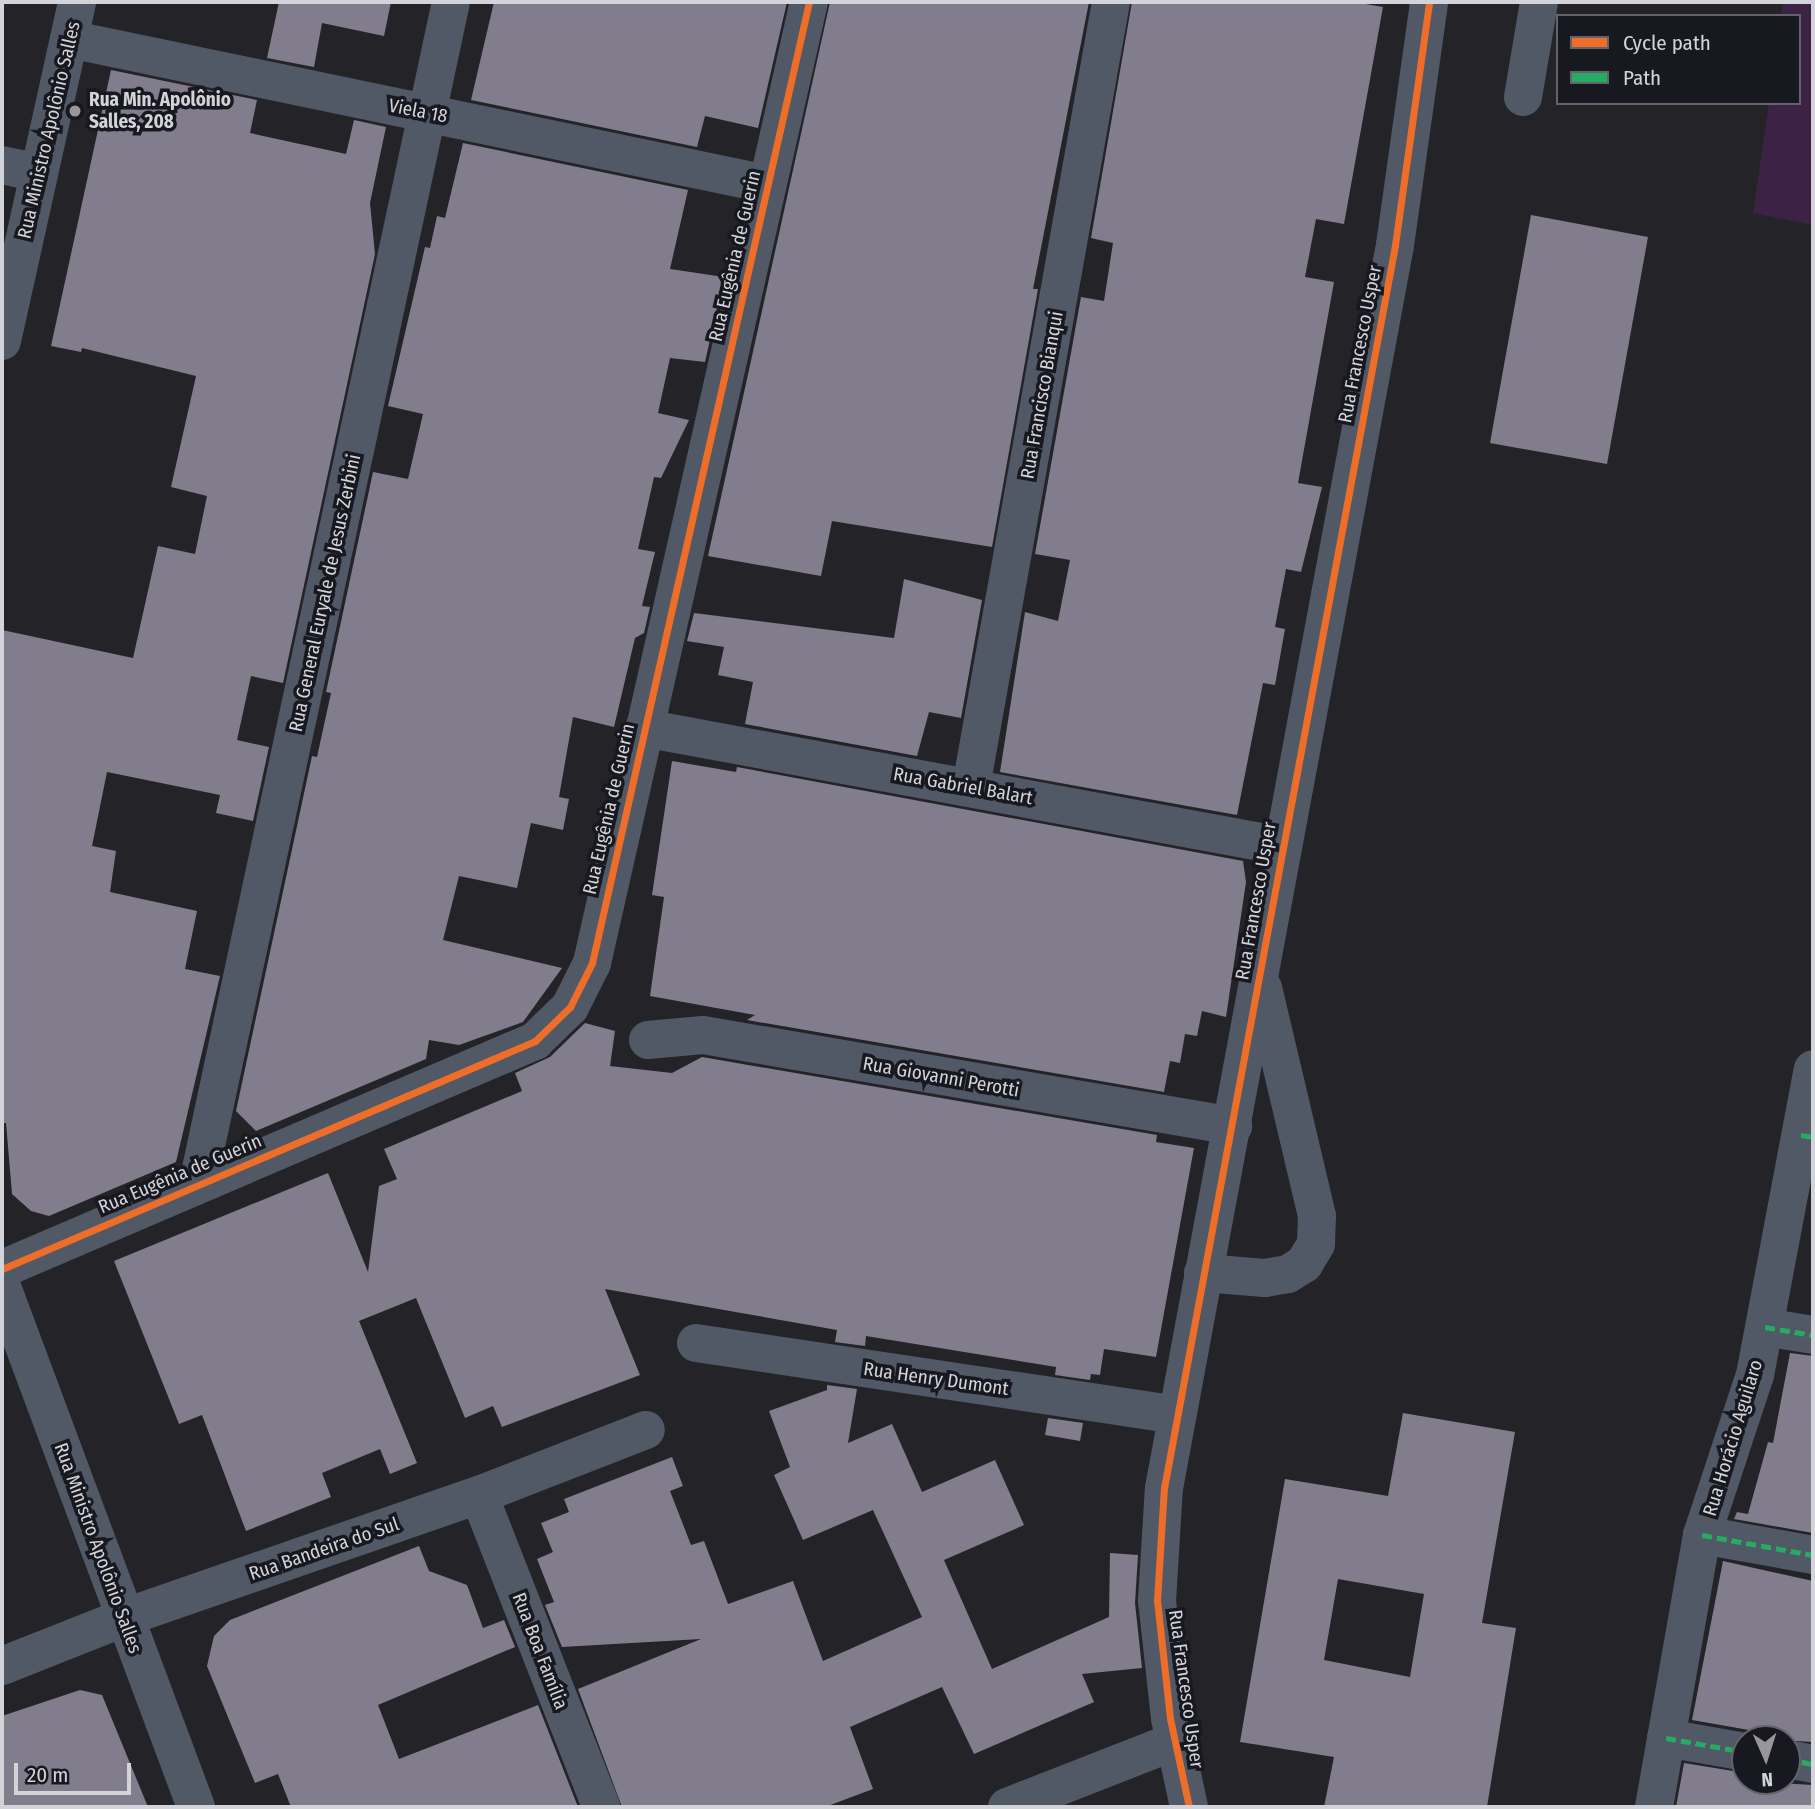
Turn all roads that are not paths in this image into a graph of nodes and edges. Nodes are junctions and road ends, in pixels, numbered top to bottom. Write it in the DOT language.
graph roads {
  1 [pos="78,2"];
  2 [pos="451,2"];
  3 [pos="809,2"];
  4 [pos="1111,2"];
  5 [pos="1429,2"];
  6 [pos="1539,2"];
  7 [pos="69,39"];
  8 [pos="1522,97"];
  9 [pos="429,113"];
  10 [pos="2,165"];
  11 [pos="39,173"];
  12 [pos="767,184"];
  13 [pos="2,341"];
  14 [pos="644,728"];
  15 [pos="971,787"];
  16 [pos="1282,846"];
  17 [pos="1259,975"];
  18 [pos="648,1040"];
  19 [pos="1813,1069"];
  20 [pos="1233,1126"];
  21 [pos="1807,1136"];
  22 [pos="198,1183"];
  23 [pos="2,1269"];
  24 [pos="1203,1273"];
  25 [pos="2,1287"];
  26 [pos="1765,1327"];
  27 [pos="1813,1335"];
  28 [pos="696,1343"];
  29 [pos="1177,1415"];
  30 [pos="646,1430"];
  31 [pos="479,1495"];
  32 [pos="1702,1535"];
  33 [pos="1813,1555"];
  34 [pos="123,1618"];
  35 [pos="2,1666"];
  36 [pos="1666,1738"];
  37 [pos="1175,1741"];
  38 [pos="1731,1750"];
  39 [pos="196,1807"];
  40 [pos="601,1807"];
  41 [pos="1007,1807"];
  42 [pos="1189,1807"];
  43 [pos="1654,1807"];
  1 -- 7 [label="street, Rua Ministro Apolônio Salles"];
  2 -- 9 [label="street, Rua General Euryale de Jesus Zerbini"];
  3 -- 12 [label="street, Rua Eugênia de Guerin"];
  4 -- 15 [label="street, Rua Francisco Bianqui"];
  5 -- 16 [label="street, Rua Francesco Usper"];
  6 -- 8 [label="street"];
  7 -- 9 [label="street, Viela 18"];
  7 -- 11 [label="street, Rua Ministro Apolônio Salles"];
  9 -- 12 [label="street, Viela 18"];
  9 -- 22 [label="street, Rua General Euryale de Jesus Zerbini"];
  10 -- 11 [label="street"];
  11 -- 13 [label="street, Rua Ministro Apolônio Salles"];
  12 -- 14 [label="street, Rua Eugênia de Guerin"];
  14 -- 15 [label="street, Rua Gabriel Balart"];
  14 -- 22 [label="street, Rua Eugênia de Guerin"];
  15 -- 16 [label="street, Rua Gabriel Balart"];
  16 -- 17 [label="street, Rua Francesco Usper"];
  17 -- 20 [label="street, Rua Francesco Usper"];
  17 -- 24 [label="street"];
  18 -- 20 [label="street, Rua Giovanni Perotti"];
  19 -- 21 [label="street, Rua Horácio Aguilaro"];
  20 -- 24 [label="street, Rua Francesco Usper"];
  21 -- 26 [label="street, Rua Horácio Aguilaro"];
  22 -- 23 [label="street, Rua Eugênia de Guerin"];
  24 -- 29 [label="street, Rua Francesco Usper"];
  25 -- 34 [label="street, Rua Ministro Apolônio Salles"];
  26 -- 27 [label="street"];
  26 -- 32 [label="street, Rua Horácio Aguilaro"];
  28 -- 29 [label="street, Rua Henry Dumont"];
  29 -- 37 [label="street, Rua Francesco Usper"];
  30 -- 31 [label="street, Rua Bandeira do Sul"];
  31 -- 34 [label="street, Rua Bandeira do Sul"];
  31 -- 40 [label="street, Rua Boa Família"];
  32 -- 33 [label="street"];
  32 -- 36 [label="street, Rua Horácio Aguilaro"];
  34 -- 35 [label="street, Rua Bandeira do Sul"];
  34 -- 39 [label="street, Rua Ministro Apolônio Salles"];
  36 -- 38 [label="street"];
  36 -- 43 [label="street, Rua Horácio Aguilaro"];
  37 -- 41 [label="street"];
  37 -- 42 [label="street, Rua Francesco Usper"];
}
